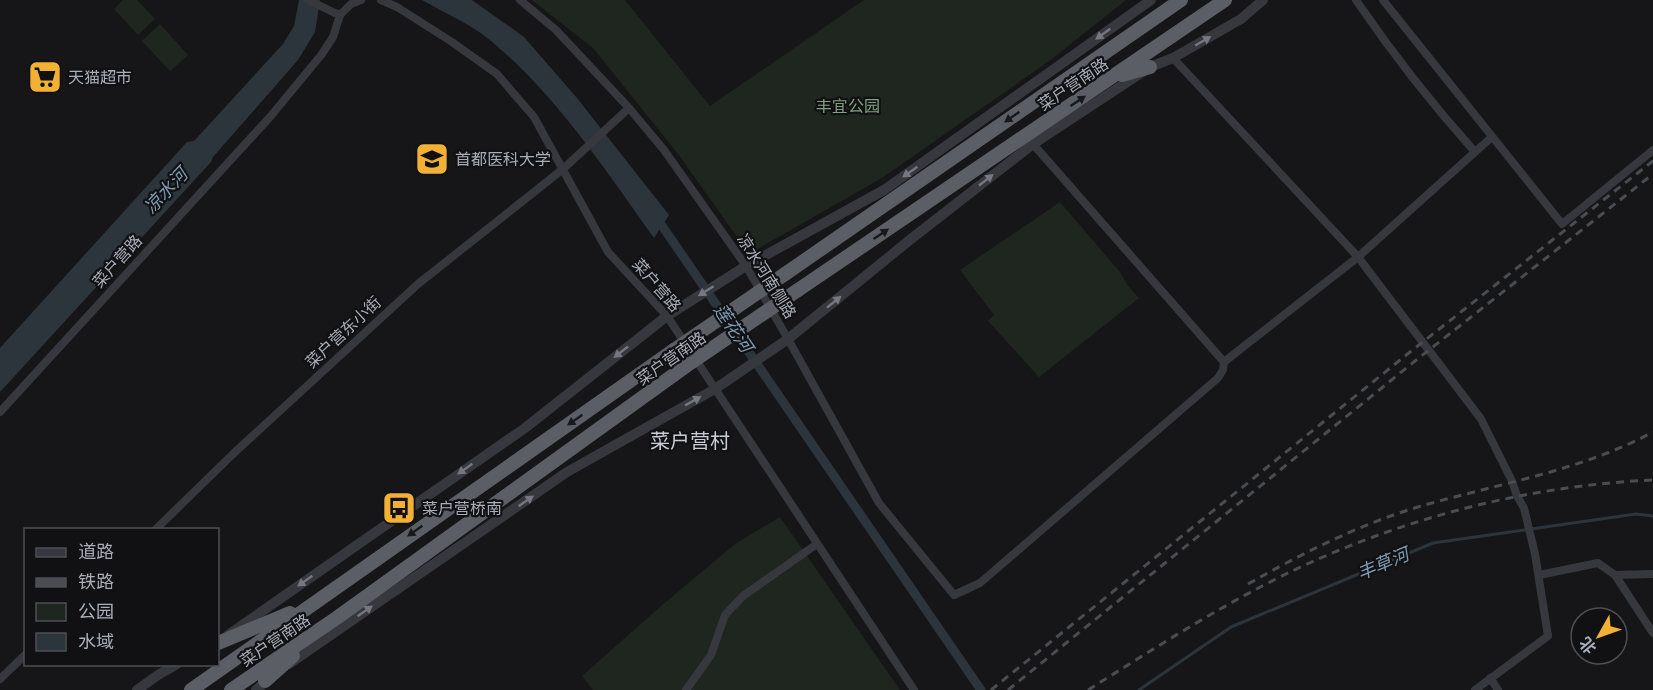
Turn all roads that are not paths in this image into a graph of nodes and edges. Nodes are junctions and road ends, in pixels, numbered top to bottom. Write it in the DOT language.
graph roads {
  1 [pos="308,0"];
  2 [pos="361,0"];
  3 [pos="381,0"];
  4 [pos="520,0"];
  5 [pos="1151,0"];
  6 [pos="1181,0"];
  7 [pos="1225,0"];
  8 [pos="1263,0"];
  9 [pos="1356,0"];
  10 [pos="1383,0"];
  11 [pos="338,14"];
  12 [pos="1173,58"];
  13 [pos="1150,67"];
  14 [pos="1111,78"];
  15 [pos="629,108"];
  16 [pos="1492,136"];
  17 [pos="1033,144"];
  18 [pos="1653,150"];
  19 [pos="1475,152"];
  20 [pos="563,170"];
  21 [pos="1358,257"];
  22 [pos="746,266"];
  23 [pos="667,316"];
  24 [pos="788,339"];
  25 [pos="1224,362"];
  26 [pos="715,389"];
  27 [pos="0,412"];
  28 [pos="157,528"];
  29 [pos="818,544"];
  30 [pos="1615,574"];
  31 [pos="1653,574"];
  32 [pos="1539,575"];
  33 [pos="312,604"];
  34 [pos="338,617"];
  35 [pos="1653,633"];
  36 [pos="219,641"];
  37 [pos="219,642"];
  38 [pos="24,656"];
  39 [pos="174,666"];
  40 [pos="1490,678"];
  41 [pos="0,679"];
  42 [pos="261,685"];
  43 [pos="137,690"];
  44 [pos="191,690"];
  45 [pos="231,690"];
  46 [pos="686,690"];
  47 [pos="914,690"];
  48 [pos="1474,690"];
  49 [pos="1498,690"];
  1 -- 11 [label="street, bridge"];
  2 -- 11 [label="street"];
  3 -- 20 [label="street, 菜户营路"];
  4 -- 15 [label="street, 凉水河南侧路"];
  5 -- 22 [label="street, 菜户营南路, one-way"];
  6 -- 33 [label="highway, 菜户营南路, one-way, bridge"];
  7 -- 14 [label="highway, 菜户营南路"];
  12 -- 8 [label="street, 菜户营南路, one-way"];
  9 -- 19 [label="street"];
  10 -- 16 [label="street"];
  11 -- 27 [label="street, 菜户营路"];
  12 -- 13 [label="street, 菜户营南路"];
  12 -- 21 [label="street"];
  13 -- 14 [label="highway"];
  13 -- 17 [label="street, 菜户营南路"];
  34 -- 14 [label="highway, 菜户营南路, one-way, bridge"];
  15 -- 20 [label="street, 菜户营东小街"];
  15 -- 22 [label="street, 凉水河南侧路"];
  16 -- 18 [label="street"];
  16 -- 19 [label="street"];
  24 -- 17 [label="street, 菜户营南路, one-way"];
  17 -- 25 [label="street"];
  19 -- 21 [label="street"];
  20 -- 23 [label="street, 菜户营路"];
  20 -- 28 [label="street, 菜户营东小街"];
  21 -- 25 [label="street"];
  21 -- 32 [label="street"];
  22 -- 23 [label="street, 菜户营南路, one-way"];
  22 -- 24 [label="street, 凉水河南侧路"];
  23 -- 26 [label="street, 菜户营路"];
  23 -- 36 [label="street, 菜户营南路, one-way"];
  24 -- 25 [label="street, 凉水河南侧路"];
  24 -- 26 [label="street, 菜户营南路"];
  26 -- 29 [label="street, 菜户营路"];
  42 -- 26 [label="street, 菜户营南路, one-way"];
  29 -- 46 [label="street"];
  29 -- 47 [label="street, 菜户营路"];
  30 -- 31 [label="street"];
  30 -- 32 [label="street"];
  30 -- 35 [label="street"];
  32 -- 40 [label="street"];
  33 -- 37 [label="highway"];
  33 -- 44 [label="highway, 菜户营南路"];
  34 -- 42 [label="highway"];
  34 -- 45 [label="highway, 菜户营南路"];
  38 -- 41 [label="street"];
  39 -- 43 [label="street"];
  40 -- 48 [label="street"];
  40 -- 49 [label="street"];
}
